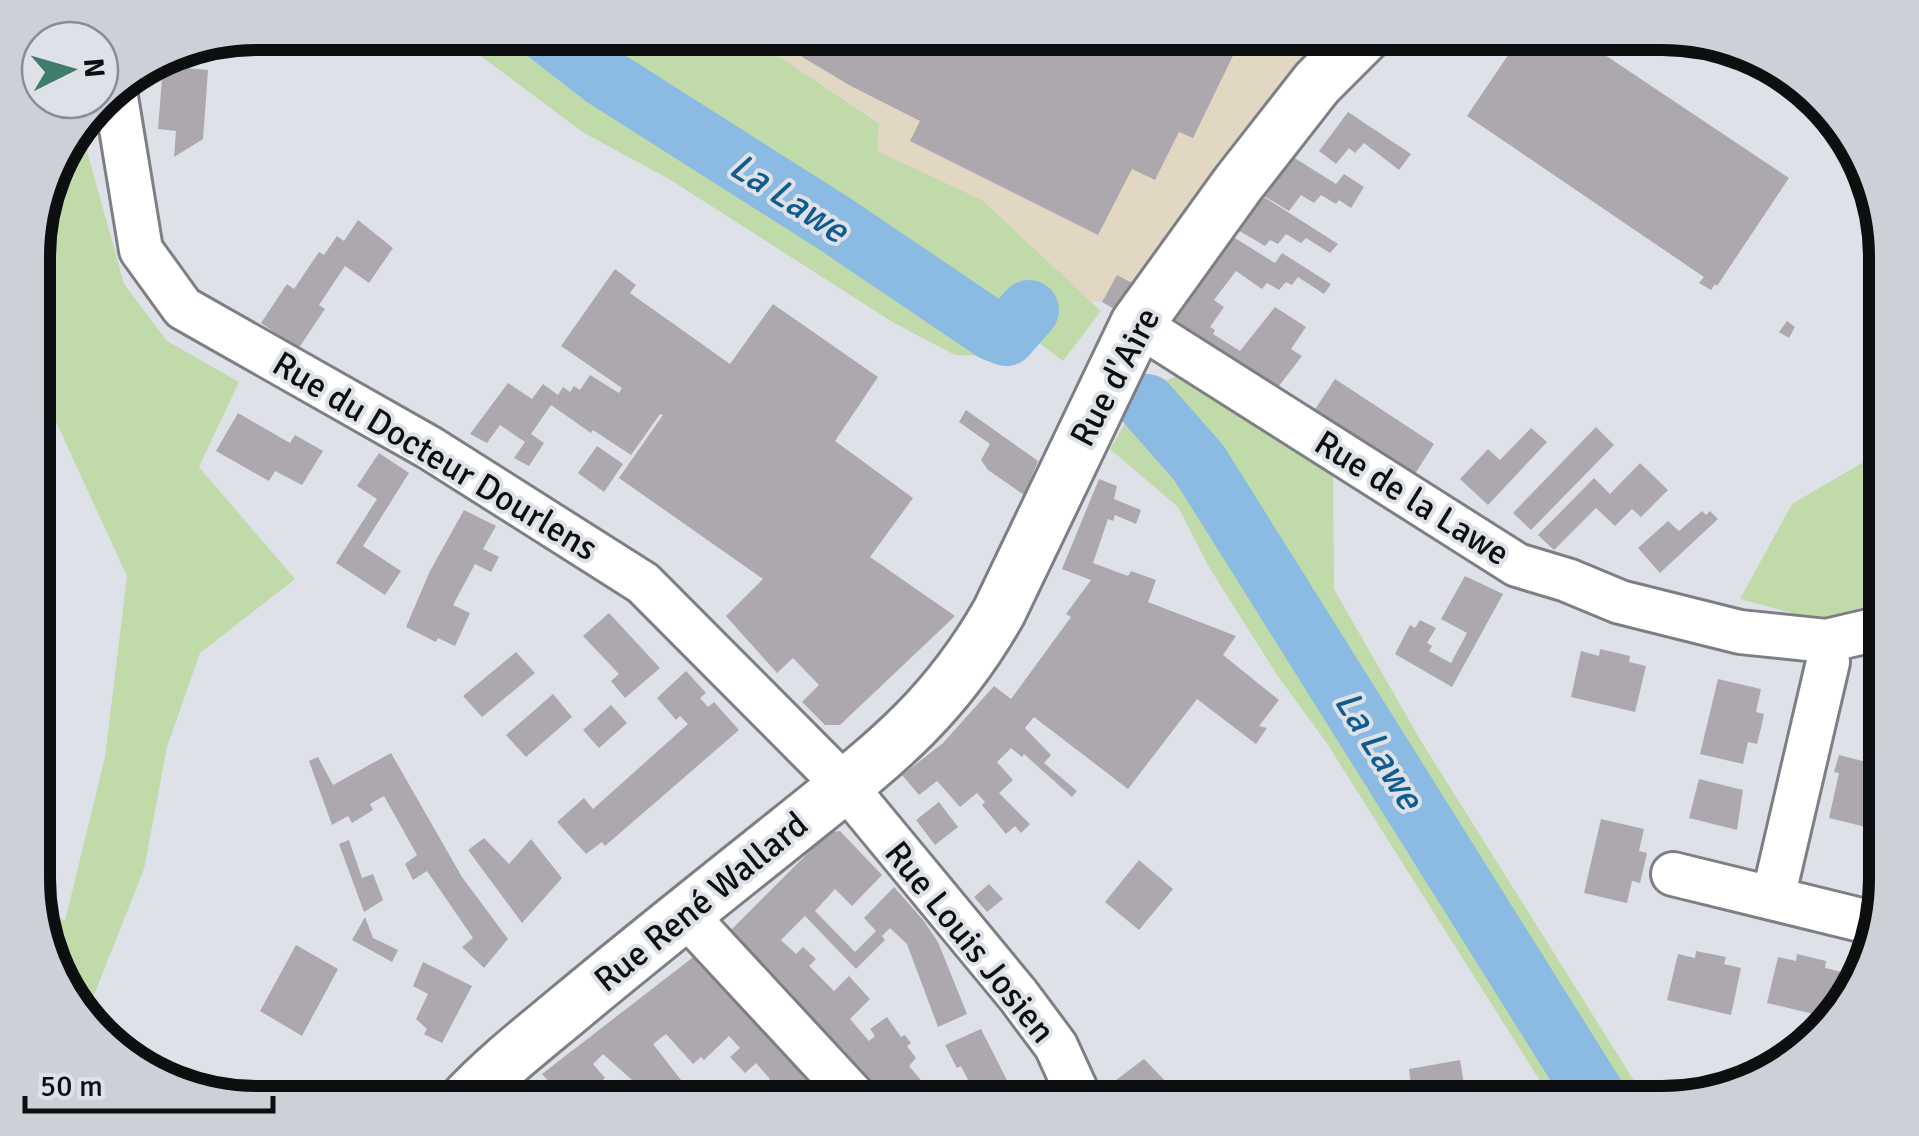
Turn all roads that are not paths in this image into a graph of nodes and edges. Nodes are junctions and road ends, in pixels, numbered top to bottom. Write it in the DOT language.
graph roads {
  1 [pos="1349,50"];
  2 [pos="120,120"];
  3 [pos="1137,324"];
  4 [pos="1869,631"];
  5 [pos="1826,641"];
  6 [pos="940,700"];
  7 [pos="846,786"];
  8 [pos="1673,874"];
  9 [pos="1772,898"];
  10 [pos="684,913"];
  11 [pos="1864,921"];
  12 [pos="481,1086"];
  13 [pos="844,1086"];
  14 [pos="1074,1086"];
  1 -- 3 [label="main road, Rue d'Aire"];
  2 -- 7 [label="street, Rue du Docteur Dourlens"];
  3 -- 5 [label="street, Rue de la Lawe"];
  3 -- 6 [label="main road, Rue d'Aire"];
  4 -- 5 [label="street, Rue de la Lawe"];
  5 -- 9 [label="street"];
  6 -- 7 [label="main road, Rue René Wallard"];
  7 -- 10 [label="main road, Rue René Wallard"];
  7 -- 14 [label="street, Rue Louis Josien"];
  8 -- 9 [label="street"];
  9 -- 11 [label="street"];
  10 -- 12 [label="main road, Rue René Wallard"];
  10 -- 13 [label="street"];
}
